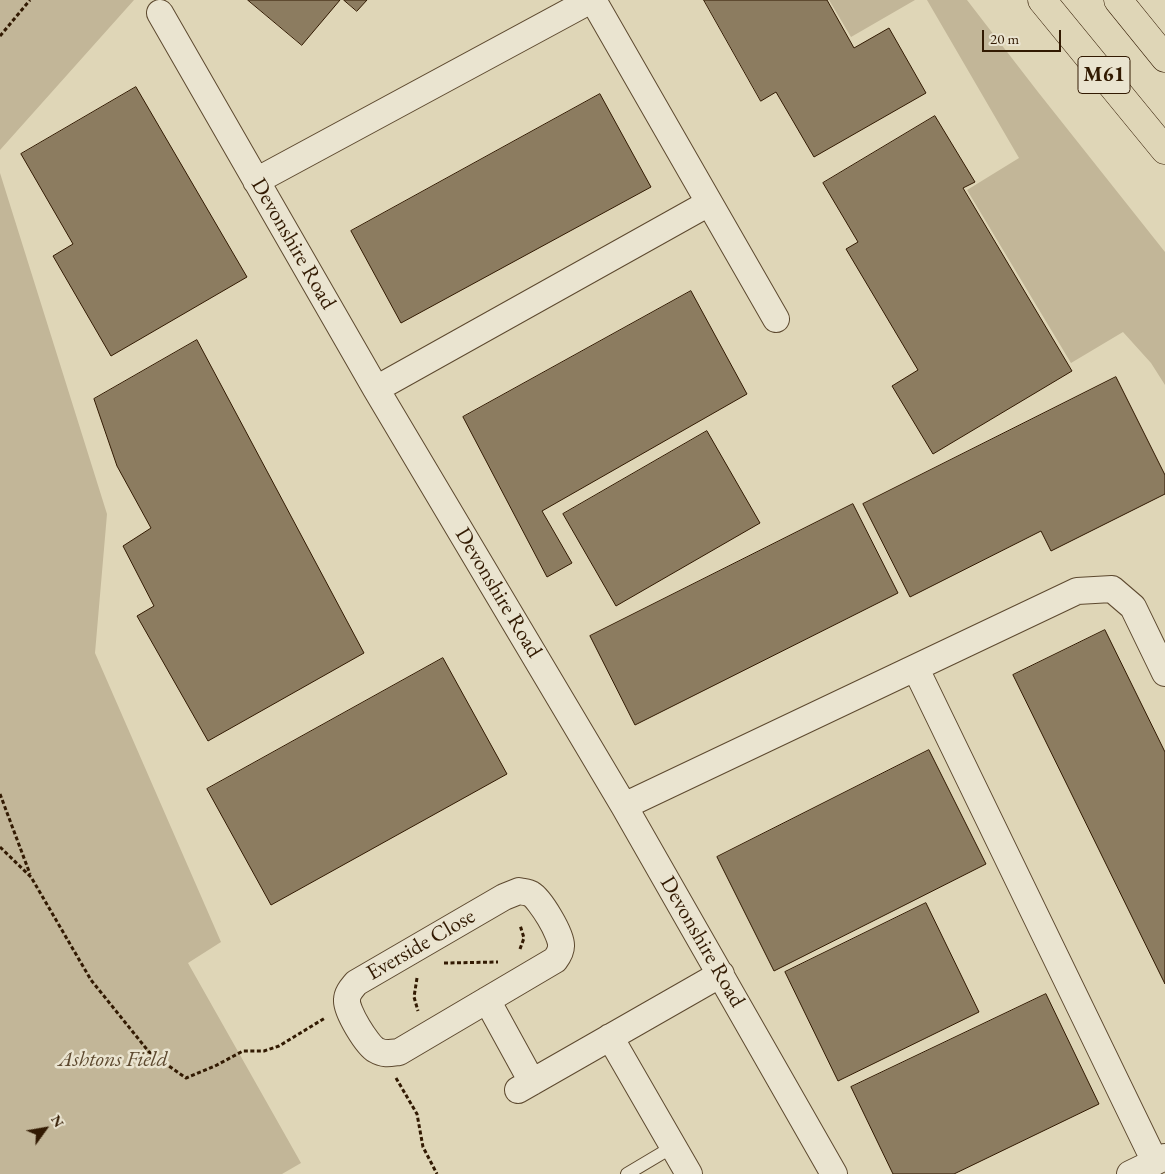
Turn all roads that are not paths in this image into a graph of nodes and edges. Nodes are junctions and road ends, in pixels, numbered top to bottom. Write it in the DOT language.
graph roads {
  1 [pos="592,0"];
  2 [pos="1042,0"];
  3 [pos="1118,0"];
  4 [pos="160,13"];
  5 [pos="1165,58"];
  6 [pos="1165,150"];
  7 [pos="256,181"];
  8 [pos="709,203"];
  9 [pos="776,319"];
  10 [pos="376,389"];
  11 [pos="916,669"];
  12 [pos="1165,673"];
  13 [pos="624,806"];
  14 [pos="721,974"];
  15 [pos="487,1000"];
  16 [pos="610,1037"];
  17 [pos="674,1146"];
  18 [pos="1160,1159"];
  19 [pos="627,1174"];
  20 [pos="689,1174"];
  21 [pos="834,1174"];
  22 [pos="1130,1174"];
  1 -- 7 [label="street"];
  1 -- 8 [label="street"];
  2 -- 6 [label="highway, M61"];
  3 -- 5 [label="highway, M61"];
  4 -- 7 [label="street, Devonshire Road"];
  7 -- 10 [label="street, Devonshire Road"];
  8 -- 9 [label="street"];
  8 -- 10 [label="street"];
  10 -- 13 [label="street, Devonshire Road"];
  11 -- 12 [label="street"];
  11 -- 13 [label="street"];
  11 -- 18 [label="street"];
  13 -- 14 [label="street, Devonshire Road"];
  14 -- 16 [label="street"];
  14 -- 21 [label="street, Devonshire Road"];
  15 -- 15 [label="street, Everside Close"];
  15 -- 16 [label="street"];
  16 -- 17 [label="street"];
  17 -- 19 [label="lane"];
  17 -- 20 [label="street"];
  18 -- 22 [label="street"];
}
